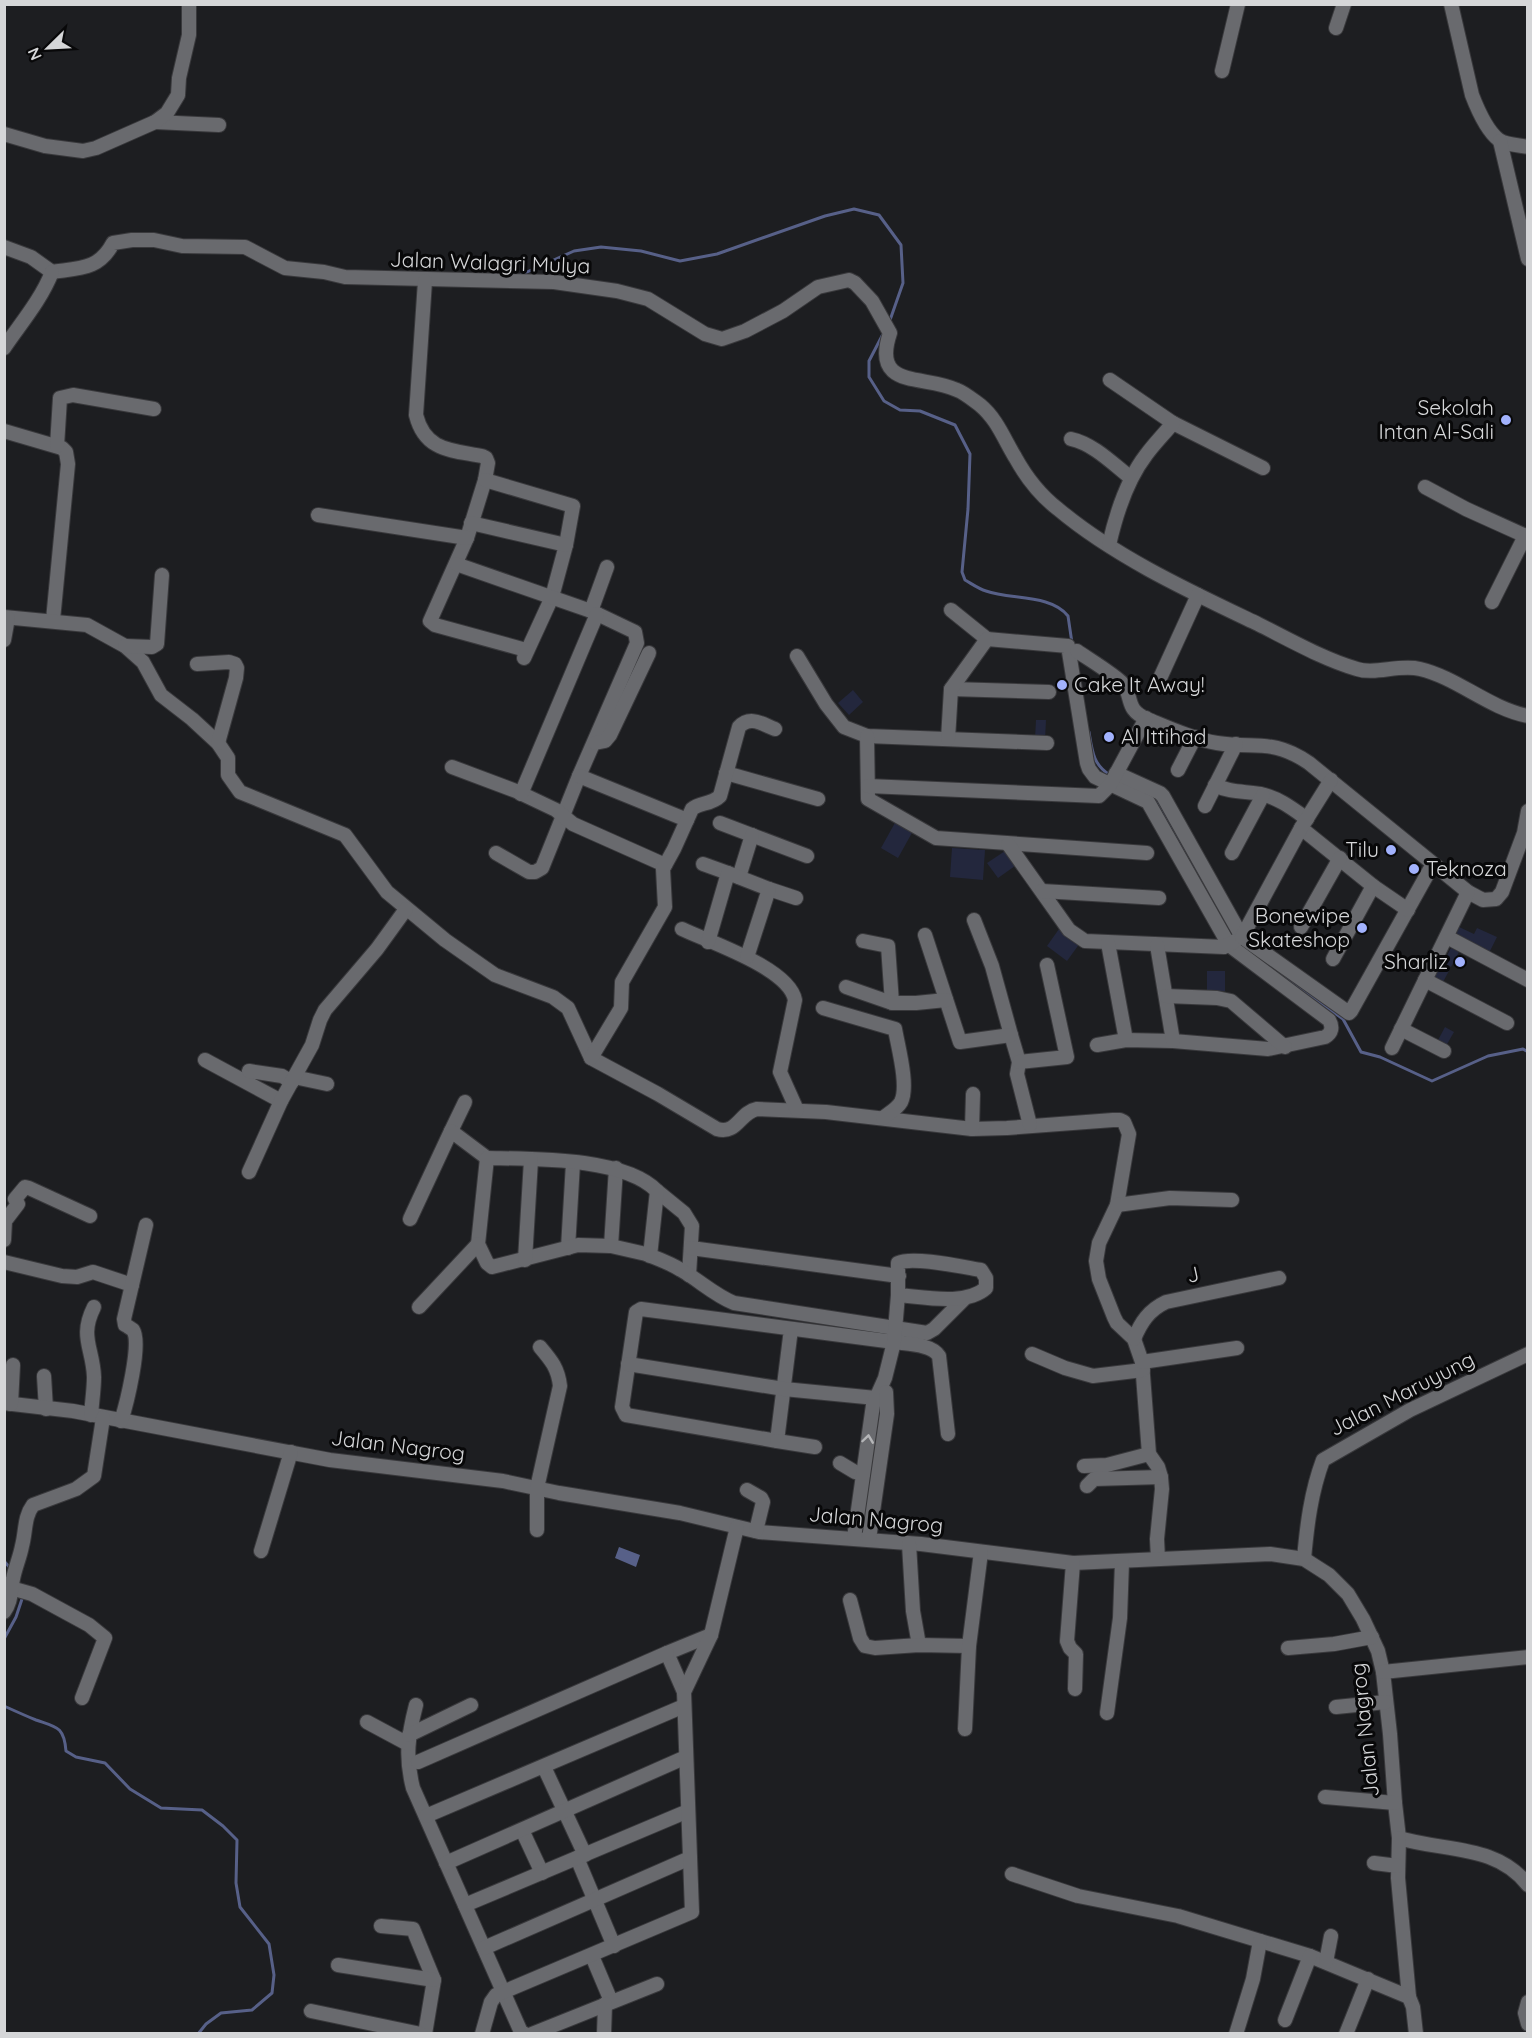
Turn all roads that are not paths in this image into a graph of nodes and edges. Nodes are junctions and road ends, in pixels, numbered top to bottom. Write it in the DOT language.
graph roads {
  1 [pos="189,4"];
  2 [pos="1239,4"];
  3 [pos="1344,4"];
  4 [pos="1451,4"];
  5 [pos="1336,28"];
  6 [pos="1222,70"];
  7 [pos="154,122"];
  8 [pos="219,125"];
  9 [pos="4,134"];
  10 [pos="1500,141"];
  11 [pos="1527,147"];
  12 [pos="4,247"];
  13 [pos="1527,259"];
  14 [pos="52,272"];
  15 [pos="425,280"];
  16 [pos="4,348"];
  17 [pos="1110,380"];
  18 [pos="154,409"];
  19 [pos="1173,423"];
  20 [pos="4,431"];
  21 [pos="1071,439"];
  22 [pos="57,446"];
  23 [pos="1263,468"];
  24 [pos="1131,478"];
  25 [pos="485,480"];
  26 [pos="1425,487"];
  27 [pos="318,515"];
  28 [pos="471,523"];
  29 [pos="1526,537"];
  30 [pos="467,538"];
  31 [pos="566,545"];
  32 [pos="1108,545"];
  33 [pos="456,564"];
  34 [pos="607,567"];
  35 [pos="162,575"];
  36 [pos="1198,595"];
  37 [pos="552,597"];
  38 [pos="1492,602"];
  39 [pos="951,610"];
  40 [pos="594,613"];
  41 [pos="6,617"];
  42 [pos="53,620"];
  43 [pos="987,639"];
  44 [pos="4,640"];
  45 [pos="125,646"];
  46 [pos="1072,648"];
  47 [pos="649,653"];
  48 [pos="797,656"];
  49 [pos="197,664"];
  50 [pos="1161,676"];
  51 [pos="951,688"];
  52 [pos="1049,692"];
  53 [pos="1527,716"];
  54 [pos="1146,718"];
  55 [pos="775,729"];
  56 [pos="867,735"];
  57 [pos="1195,737"];
  58 [pos="948,739"];
  59 [pos="218,743"];
  60 [pos="595,743"];
  61 [pos="1047,743"];
  62 [pos="1236,744"];
  63 [pos="452,767"];
  64 [pos="1178,770"];
  65 [pos="726,773"];
  66 [pos="579,776"];
  67 [pos="1113,779"];
  68 [pos="1331,780"];
  69 [pos="1215,785"];
  70 [pos="868,792"];
  71 [pos="521,794"];
  72 [pos="1263,795"];
  73 [pos="818,799"];
  74 [pos="1205,806"];
  75 [pos="1527,811"];
  76 [pos="563,816"];
  77 [pos="687,820"];
  78 [pos="720,823"];
  79 [pos="1304,824"];
  80 [pos="1526,834"];
  81 [pos="752,835"];
  82 [pos="1008,844"];
  83 [pos="496,853"];
  84 [pos="1147,853"];
  85 [pos="1232,853"];
  86 [pos="807,856"];
  87 [pos="1340,858"];
  88 [pos="703,864"];
  89 [pos="1433,864"];
  90 [pos="665,865"];
  91 [pos="733,875"];
  92 [pos="1373,886"];
  93 [pos="769,889"];
  94 [pos="1042,891"];
  95 [pos="1468,892"];
  96 [pos="796,898"];
  97 [pos="1159,898"];
  98 [pos="406,909"];
  99 [pos="1408,910"];
  100 [pos="974,920"];
  101 [pos="1301,927"];
  102 [pos="682,929"];
  103 [pos="926,935"];
  104 [pos="1242,937"];
  105 [pos="1447,937"];
  106 [pos="863,941"];
  107 [pos="708,942"];
  108 [pos="1108,943"];
  109 [pos="1157,945"];
  110 [pos="1229,945"];
  111 [pos="747,957"];
  112 [pos="1333,959"];
  113 [pos="1047,965"];
  114 [pos="1425,980"];
  115 [pos="1527,980"];
  116 [pos="846,987"];
  117 [pos="1166,996"];
  118 [pos="946,1000"];
  119 [pos="892,1003"];
  120 [pos="823,1008"];
  121 [pos="1507,1023"];
  122 [pos="1401,1029"];
  123 [pos="1011,1035"];
  124 [pos="1126,1040"];
  125 [pos="1173,1041"];
  126 [pos="1097,1045"];
  127 [pos="1285,1047"];
  128 [pos="1392,1048"];
  129 [pos="1444,1051"];
  130 [pos="591,1058"];
  131 [pos="205,1060"];
  132 [pos="1019,1062"];
  133 [pos="249,1071"];
  134 [pos="293,1080"];
  135 [pos="327,1084"];
  136 [pos="973,1094"];
  137 [pos="281,1101"];
  138 [pos="465,1102"];
  139 [pos="797,1110"];
  140 [pos="883,1118"];
  141 [pos="1030,1125"];
  142 [pos="972,1129"];
  143 [pos="451,1131"];
  144 [pos="487,1158"];
  145 [pos="531,1160"];
  146 [pos="573,1163"];
  147 [pos="616,1168"];
  148 [pos="249,1172"];
  149 [pos="657,1191"];
  150 [pos="1232,1200"];
  151 [pos="1118,1205"];
  152 [pos="90,1216"];
  153 [pos="410,1219"];
  154 [pos="146,1225"];
  155 [pos="4,1240"];
  156 [pos="478,1244"];
  157 [pos="611,1246"];
  158 [pos="568,1248"];
  159 [pos="692,1248"];
  160 [pos="650,1256"];
  161 [pos="525,1260"];
  162 [pos="4,1262"];
  163 [pos="689,1275"];
  164 [pos="899,1276"];
  165 [pos="1279,1278"];
  166 [pos="132,1285"];
  167 [pos="898,1295"];
  168 [pos="964,1299"];
  169 [pos="419,1306"];
  170 [pos="94,1307"];
  171 [pos="791,1329"];
  172 [pos="894,1335"];
  173 [pos="1134,1338"];
  174 [pos="540,1347"];
  175 [pos="1237,1348"];
  176 [pos="1032,1354"];
  177 [pos="1527,1355"];
  178 [pos="628,1364"];
  179 [pos="13,1365"];
  180 [pos="1143,1366"];
  181 [pos="44,1376"];
  182 [pos="784,1389"];
  183 [pos="880,1398"];
  184 [pos="8,1404"];
  185 [pos="46,1409"];
  186 [pos="97,1416"];
  187 [pos="121,1421"];
  188 [pos="948,1434"];
  189 [pos="777,1441"];
  190 [pos="815,1447"];
  191 [pos="291,1452"];
  192 [pos="1149,1454"];
  193 [pos="840,1464"];
  194 [pos="1084,1466"];
  195 [pos="863,1474"];
  196 [pos="1161,1477"];
  197 [pos="1087,1486"];
  198 [pos="537,1488"];
  199 [pos="747,1490"];
  200 [pos="737,1527"];
  201 [pos="537,1530"];
  202 [pos="756,1531"];
  203 [pos="854,1538"];
  204 [pos="869,1539"];
  205 [pos="909,1544"];
  206 [pos="261,1551"];
  207 [pos="981,1552"];
  208 [pos="1158,1559"];
  209 [pos="1304,1559"];
  210 [pos="1122,1562"];
  211 [pos="1073,1563"];
  212 [pos="16,1585"];
  213 [pos="850,1600"];
  214 [pos="4,1612"];
  215 [pos="711,1635"];
  216 [pos="1372,1637"];
  217 [pos="919,1646"];
  218 [pos="969,1646"];
  219 [pos="1288,1648"];
  220 [pos="667,1653"];
  221 [pos="1527,1657"];
  222 [pos="1383,1672"];
  223 [pos="1075,1689"];
  224 [pos="82,1698"];
  225 [pos="684,1699"];
  226 [pos="1386,1702"];
  227 [pos="416,1705"];
  228 [pos="471,1705"];
  229 [pos="1336,1707"];
  230 [pos="1107,1713"];
  231 [pos="367,1722"];
  232 [pos="965,1729"];
  233 [pos="408,1739"];
  234 [pos="686,1757"];
  235 [pos="418,1762"];
  236 [pos="544,1767"];
  237 [pos="1325,1797"];
  238 [pos="1395,1803"];
  239 [pos="565,1811"];
  240 [pos="688,1811"];
  241 [pos="426,1816"];
  242 [pos="522,1830"];
  243 [pos="1399,1838"];
  244 [pos="581,1856"];
  245 [pos="690,1858"];
  246 [pos="446,1863"];
  247 [pos="1374,1863"];
  248 [pos="1398,1866"];
  249 [pos="542,1873"];
  250 [pos="1012,1874"];
  251 [pos="1527,1885"];
  252 [pos="594,1900"];
  253 [pos="465,1905"];
  254 [pos="381,1926"];
  255 [pos="1331,1936"];
  256 [pos="1260,1941"];
  257 [pos="614,1946"];
  258 [pos="484,1948"];
  259 [pos="592,1956"];
  260 [pos="1310,1956"];
  261 [pos="1326,1962"];
  262 [pos="338,1965"];
  263 [pos="1368,1979"];
  264 [pos="434,1980"];
  265 [pos="657,1984"];
  266 [pos="503,1992"];
  267 [pos="1409,1997"];
  268 [pos="1527,2002"];
  269 [pos="608,2003"];
  270 [pos="311,2011"];
  271 [pos="1285,2020"];
  272 [pos="1527,2024"];
  273 [pos="524,2033"];
  274 [pos="423,2034"];
  275 [pos="483,2034"];
  276 [pos="604,2034"];
  277 [pos="1236,2034"];
  278 [pos="1346,2034"];
  279 [pos="1416,2034"];
  1 -- 7 [label="street"];
  2 -- 6 [label="street"];
  3 -- 5 [label="street"];
  4 -- 10 [label="street"];
  7 -- 8 [label="street"];
  7 -- 9 [label="street"];
  10 -- 11 [label="street"];
  10 -- 13 [label="street"];
  12 -- 14 [label="street"];
  14 -- 15 [label="street, Jalan Walagri Mulya"];
  14 -- 16 [label="street"];
  15 -- 25 [label="street"];
  15 -- 32 [label="street, Jalan Walagri Mulya"];
  17 -- 19 [label="street"];
  18 -- 22 [label="street"];
  19 -- 23 [label="street"];
  19 -- 24 [label="street"];
  20 -- 22 [label="street"];
  21 -- 24 [label="street"];
  22 -- 42 [label="street"];
  24 -- 32 [label="street"];
  25 -- 28 [label="street"];
  25 -- 31 [label="street"];
  26 -- 29 [label="street"];
  27 -- 30 [label="street"];
  28 -- 30 [label="street"];
  28 -- 31 [label="street"];
  29 -- 38 [label="street"];
  30 -- 33 [label="street"];
  31 -- 37 [label="street"];
  32 -- 36 [label="street"];
  33 -- 37 [label="street"];
  33 -- 37 [label="street"];
  34 -- 40 [label="street"];
  35 -- 45 [label="street"];
  36 -- 50 [label="street"];
  36 -- 53 [label="street"];
  37 -- 40 [label="street"];
  39 -- 43 [label="street"];
  40 -- 60 [label="street"];
  40 -- 71 [label="street"];
  41 -- 42 [label="street"];
  41 -- 44 [label="street"];
  42 -- 45 [label="street"];
  43 -- 46 [label="street"];
  43 -- 51 [label="street"];
  45 -- 59 [label="street"];
  46 -- 54 [label="street"];
  46 -- 67 [label="street"];
  47 -- 60 [label="street"];
  48 -- 56 [label="street"];
  49 -- 59 [label="street"];
  51 -- 52 [label="street"];
  51 -- 58 [label="street"];
  54 -- 57 [label="street"];
  54 -- 67 [label="street"];
  55 -- 65 [label="street"];
  56 -- 58 [label="street"];
  56 -- 70 [label="street"];
  57 -- 62 [label="street"];
  57 -- 64 [label="street"];
  58 -- 61 [label="street"];
  59 -- 98 [label="street"];
  60 -- 66 [label="street"];
  62 -- 68 [label="street"];
  62 -- 69 [label="street"];
  63 -- 71 [label="street"];
  65 -- 73 [label="street"];
  65 -- 77 [label="street"];
  66 -- 76 [label="street"];
  66 -- 77 [label="street"];
  67 -- 70 [label="street"];
  67 -- 104 [label="street"];
  67 -- 110 [label="street"];
  68 -- 79 [label="street"];
  68 -- 89 [label="street"];
  69 -- 72 [label="street"];
  69 -- 74 [label="street"];
  70 -- 82 [label="street"];
  71 -- 76 [label="street"];
  72 -- 79 [label="street"];
  72 -- 85 [label="street"];
  75 -- 80 [label="street"];
  76 -- 83 [label="street"];
  76 -- 90 [label="street"];
  77 -- 90 [label="street"];
  78 -- 81 [label="street"];
  79 -- 87 [label="street"];
  79 -- 104 [label="street"];
  80 -- 95 [label="street"];
  81 -- 86 [label="street"];
  81 -- 91 [label="street"];
  82 -- 84 [label="street"];
  82 -- 94 [label="street"];
  87 -- 92 [label="street"];
  87 -- 101 [label="street"];
  88 -- 91 [label="street"];
  89 -- 95 [label="street"];
  89 -- 99 [label="street"];
  90 -- 130 [label="street"];
  91 -- 93 [label="street"];
  91 -- 107 [label="street"];
  92 -- 99 [label="street"];
  92 -- 112 [label="street"];
  93 -- 96 [label="street"];
  93 -- 111 [label="street"];
  94 -- 97 [label="street"];
  94 -- 108 [label="street"];
  95 -- 105 [label="street"];
  98 -- 130 [label="street"];
  98 -- 134 [label="street"];
  99 -- 104 [label="street"];
  100 -- 123 [label="street"];
  102 -- 107 [label="street"];
  103 -- 118 [label="street"];
  104 -- 110 [label="street"];
  105 -- 114 [label="street"];
  105 -- 115 [label="street"];
  106 -- 119 [label="street"];
  107 -- 111 [label="street"];
  108 -- 109 [label="street"];
  108 -- 124 [label="street"];
  109 -- 110 [label="street"];
  109 -- 117 [label="street"];
  110 -- 127 [label="street"];
  111 -- 139 [label="street"];
  113 -- 132 [label="street"];
  114 -- 121 [label="street"];
  114 -- 122 [label="street"];
  116 -- 119 [label="street"];
  117 -- 125 [label="street"];
  117 -- 127 [label="street"];
  118 -- 119 [label="street"];
  118 -- 123 [label="street"];
  120 -- 140 [label="street"];
  122 -- 128 [label="street"];
  122 -- 129 [label="street"];
  123 -- 132 [label="street"];
  124 -- 125 [label="street"];
  124 -- 126 [label="street"];
  125 -- 127 [label="street"];
  130 -- 139 [label="street"];
  131 -- 137 [label="street"];
  132 -- 141 [label="street"];
  133 -- 134 [label="street"];
  134 -- 135 [label="street"];
  134 -- 137 [label="street"];
  136 -- 142 [label="street"];
  137 -- 148 [label="street"];
  138 -- 143 [label="street"];
  139 -- 140 [label="street"];
  140 -- 142 [label="street"];
  141 -- 142 [label="street"];
  141 -- 151 [label="street"];
  143 -- 144 [label="street"];
  143 -- 153 [label="street"];
  144 -- 145 [label="street"];
  144 -- 156 [label="street"];
  145 -- 146 [label="street"];
  145 -- 161 [label="street"];
  146 -- 147 [label="street"];
  146 -- 158 [label="street"];
  147 -- 149 [label="street"];
  147 -- 157 [label="street"];
  149 -- 159 [label="street"];
  149 -- 160 [label="street"];
  150 -- 151 [label="street"];
  151 -- 173 [label="street"];
  152 -- 155 [label="street"];
  154 -- 166 [label="street"];
  156 -- 161 [label="street"];
  156 -- 169 [label="street"];
  157 -- 158 [label="street"];
  157 -- 160 [label="street"];
  158 -- 161 [label="street"];
  159 -- 163 [label="street"];
  159 -- 164 [label="street"];
  160 -- 163 [label="street"];
  162 -- 166 [label="street"];
  163 -- 172 [label="street"];
  164 -- 167 [label="street"];
  164 -- 168 [label="street"];
  165 -- 173 [label="street, J"];
  166 -- 187 [label="street"];
  167 -- 168 [label="street"];
  167 -- 172 [label="street"];
  168 -- 172 [label="street"];
  170 -- 186 [label="street"];
  171 -- 172 [label="street"];
  171 -- 178 [label="street"];
  171 -- 182 [label="street"];
  172 -- 183 [label="street"];
  172 -- 188 [label="street"];
  173 -- 180 [label="street"];
  174 -- 198 [label="street"];
  175 -- 180 [label="street"];
  176 -- 180 [label="street"];
  177 -- 209 [label="street, Jalan Maruyung"];
  178 -- 182 [label="street"];
  178 -- 189 [label="street"];
  179 -- 184 [label="street"];
  180 -- 192 [label="street"];
  181 -- 185 [label="street"];
  182 -- 183 [label="street"];
  182 -- 189 [label="street"];
  195 -- 183 [label="street, one-way"];
  183 -- 204 [label="street"];
  184 -- 185 [label="street, Jalan Nagrog"];
  185 -- 186 [label="street, Jalan Nagrog"];
  186 -- 187 [label="street, Jalan Nagrog"];
  186 -- 212 [label="street"];
  187 -- 191 [label="street, Jalan Nagrog"];
  189 -- 190 [label="street"];
  191 -- 198 [label="street, Jalan Nagrog"];
  191 -- 206 [label="street"];
  192 -- 194 [label="street"];
  192 -- 196 [label="street"];
  193 -- 195 [label="street"];
  195 -- 203 [label="street"];
  196 -- 197 [label="street"];
  196 -- 208 [label="street"];
  198 -- 200 [label="street, Jalan Nagrog"];
  198 -- 201 [label="street"];
  199 -- 202 [label="street"];
  200 -- 202 [label="street, Jalan Nagrog"];
  200 -- 215 [label="street"];
  202 -- 203 [label="street, Jalan Nagrog"];
  203 -- 204 [label="street, Jalan Nagrog"];
  204 -- 205 [label="street, Jalan Nagrog"];
  205 -- 207 [label="street, Jalan Nagrog"];
  205 -- 217 [label="street"];
  207 -- 211 [label="street, Jalan Nagrog"];
  207 -- 218 [label="street"];
  208 -- 209 [label="street, Jalan Nagrog"];
  208 -- 210 [label="street, Jalan Nagrog"];
  209 -- 216 [label="street, Jalan Nagrog"];
  210 -- 211 [label="street, Jalan Nagrog"];
  210 -- 230 [label="street"];
  211 -- 223 [label="street"];
  212 -- 214 [label="street"];
  212 -- 224 [label="street"];
  213 -- 217 [label="street"];
  215 -- 220 [label="street"];
  215 -- 225 [label="street"];
  216 -- 219 [label="street"];
  216 -- 222 [label="street, Jalan Nagrog"];
  217 -- 218 [label="street"];
  218 -- 232 [label="street"];
  220 -- 225 [label="street"];
  220 -- 235 [label="street"];
  221 -- 222 [label="street"];
  222 -- 226 [label="street, Jalan Nagrog"];
  225 -- 234 [label="street"];
  225 -- 236 [label="street"];
  226 -- 229 [label="street"];
  226 -- 238 [label="street, Jalan Nagrog"];
  227 -- 233 [label="street"];
  228 -- 233 [label="street"];
  231 -- 233 [label="street"];
  233 -- 241 [label="street"];
  234 -- 239 [label="street"];
  234 -- 240 [label="street"];
  236 -- 239 [label="street"];
  236 -- 241 [label="street"];
  237 -- 238 [label="street"];
  238 -- 243 [label="street, Jalan Nagrog"];
  239 -- 242 [label="street"];
  239 -- 244 [label="street"];
  240 -- 244 [label="street"];
  240 -- 245 [label="street"];
  241 -- 246 [label="street"];
  242 -- 246 [label="street"];
  242 -- 249 [label="street"];
  243 -- 248 [label="street, Jalan Nagrog"];
  243 -- 251 [label="street"];
  244 -- 249 [label="street"];
  244 -- 252 [label="street"];
  245 -- 252 [label="street"];
  245 -- 257 [label="street"];
  246 -- 253 [label="street"];
  247 -- 248 [label="street"];
  248 -- 267 [label="street, Jalan Nagrog"];
  249 -- 253 [label="street"];
  250 -- 256 [label="street"];
  252 -- 257 [label="street"];
  252 -- 258 [label="street"];
  253 -- 258 [label="street"];
  254 -- 264 [label="street"];
  255 -- 261 [label="street"];
  256 -- 260 [label="street"];
  256 -- 277 [label="street"];
  257 -- 259 [label="street"];
  258 -- 266 [label="street"];
  259 -- 266 [label="street"];
  259 -- 269 [label="street"];
  260 -- 261 [label="street"];
  260 -- 271 [label="street"];
  261 -- 263 [label="street"];
  262 -- 264 [label="street"];
  263 -- 267 [label="street"];
  263 -- 278 [label="street"];
  264 -- 274 [label="street"];
  265 -- 269 [label="street"];
  266 -- 273 [label="street"];
  266 -- 275 [label="street"];
  267 -- 279 [label="street, Jalan Nagrog"];
  268 -- 272 [label="street"];
  269 -- 273 [label="street"];
  269 -- 276 [label="street"];
  270 -- 274 [label="street"];
}
